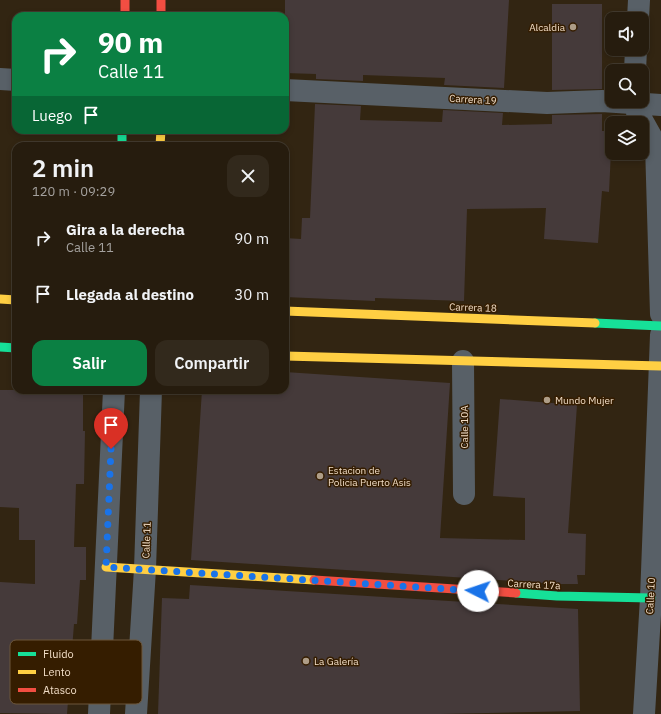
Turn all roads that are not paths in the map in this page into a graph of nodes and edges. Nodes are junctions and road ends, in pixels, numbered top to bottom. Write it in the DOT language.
graph roads {
  1 [pos="125,0"];
  2 [pos="161,0"];
  3 [pos="639,0"];
  4 [pos="125,12"];
  5 [pos="161,12"];
  6 [pos="638,12"];
  7 [pos="0,79"];
  8 [pos="12,80"];
  9 [pos="289,90"];
  10 [pos="605,101"];
  11 [pos="649,104"];
  12 [pos="661,105"];
  13 [pos="637,108"];
  14 [pos="658,140"];
  15 [pos="0,299"];
  16 [pos="12,300"];
  17 [pos="289,311"];
  18 [pos="661,314"];
  19 [pos="661,326"];
  20 [pos="661,335"];
  21 [pos="0,347"];
  22 [pos="12,348"];
  23 [pos="289,356"];
  24 [pos="464,361"];
  25 [pos="660,366"];
  26 [pos="114,394"];
  27 [pos="151,394"];
  28 [pos="464,494"];
  29 [pos="106,567"];
  30 [pos="145,570"];
  31 [pos="651,598"];
  32 [pos="103,640"];
  33 [pos="141,640"];
  34 [pos="99,704"];
  35 [pos="137,704"];
  36 [pos="99,714"];
  37 [pos="136,714"];
  38 [pos="644,714"];
  1 -- 4 [label="street"];
  2 -- 5 [label="street"];
  3 -- 6 [label="street"];
  7 -- 8 [label="street"];
  9 -- 10 [label="street, Carrera 19"];
  11 -- 12 [label="street, Carrera 19"];
  13 -- 14 [label="street"];
  14 -- 18 [label="street"];
  15 -- 16 [label="street"];
  17 -- 19 [label="street, Carrera 18"];
  20 -- 25 [label="street, Calle 10"];
  21 -- 22 [label="street"];
  23 -- 24 [label="street"];
  24 -- 25 [label="street"];
  24 -- 28 [label="street, Calle 10A"];
  25 -- 31 [label="street, Calle 10"];
  26 -- 29 [label="street"];
  27 -- 30 [label="street, Calle 11"];
  29 -- 30 [label="street, Carrera 17a"];
  29 -- 32 [label="street"];
  30 -- 31 [label="street, Carrera 17a"];
  30 -- 33 [label="street, Calle 11"];
  31 -- 38 [label="street, Calle 10"];
  34 -- 36 [label="street"];
  35 -- 37 [label="street, Calle 11"];
}
